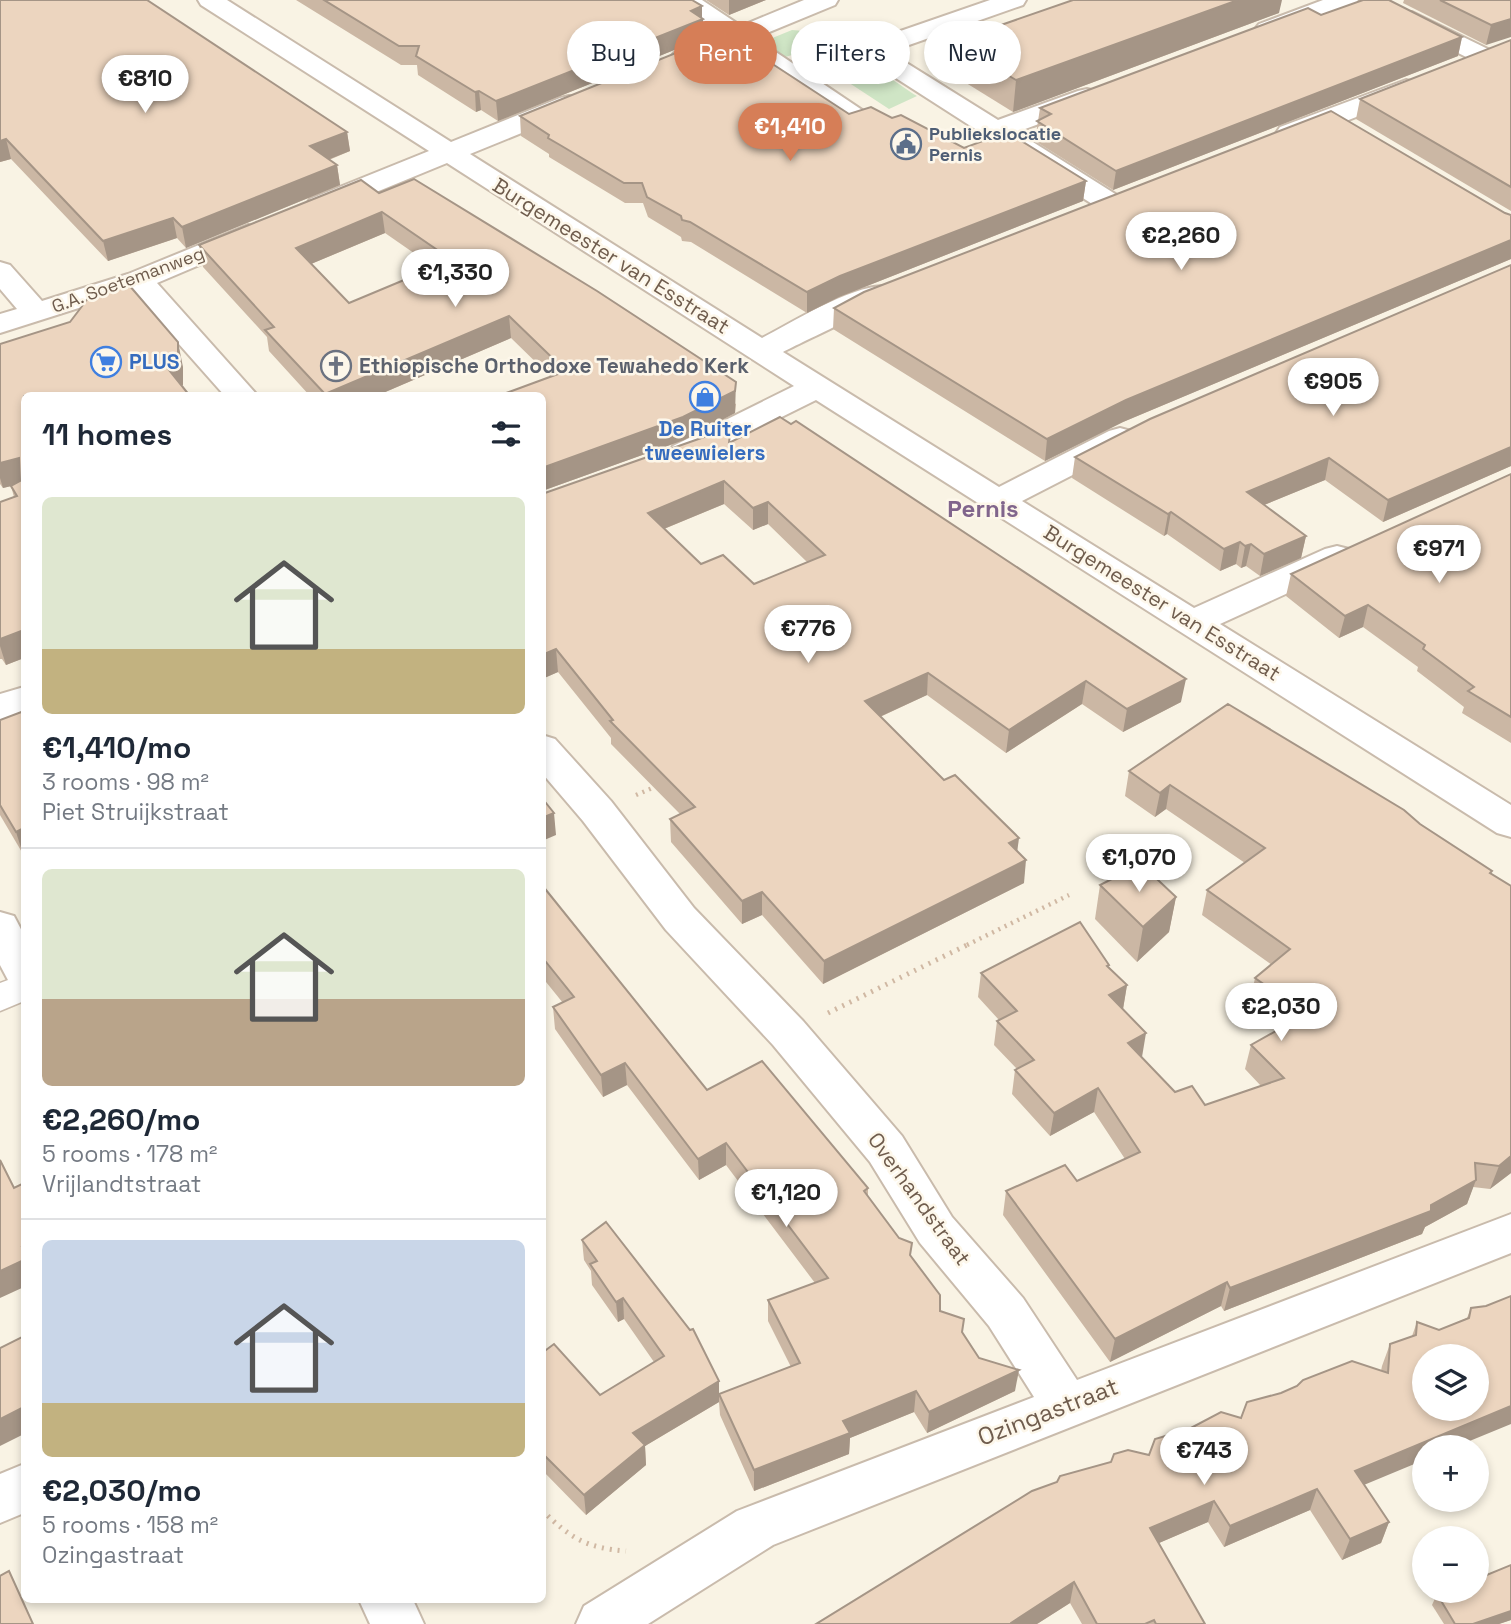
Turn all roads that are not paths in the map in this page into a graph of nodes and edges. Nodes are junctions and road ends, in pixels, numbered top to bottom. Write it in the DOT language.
graph roads {
  1 [pos="210,0"];
  2 [pos="685,0"];
  3 [pos="827,0"];
  4 [pos="1014,0"];
  5 [pos="1346,0"];
  6 [pos="1385,6"];
  7 [pos="716,21"];
  8 [pos="775,21"];
  9 [pos="1243,38"];
  10 [pos="1511,47"];
  11 [pos="1485,57"];
  12 [pos="674,62"];
  13 [pos="663,66"];
  14 [pos="777,66"];
  15 [pos="1113,87"];
  16 [pos="587,97"];
  17 [pos="859,120"];
  18 [pos="997,130"];
  19 [pos="1264,143"];
  20 [pos="449,153"];
  21 [pos="1110,203"];
  22 [pos="1,274"];
  23 [pos="138,280"];
  24 [pos="903,285"];
  25 [pos="36,313"];
  26 [pos="0,324"];
  27 [pos="761,351"];
  28 [pos="817,387"];
  29 [pos="239,392"];
  30 [pos="1147,425"];
  31 [pos="658,463"];
  32 [pos="999,500"];
  33 [pos="1371,541"];
  34 [pos="1193,622"];
  35 [pos="21,700"];
  36 [pos="0,708"];
  37 [pos="546,753"];
  38 [pos="1511,823"];
  39 [pos="0,927"];
  40 [pos="21,966"];
  41 [pos="21,988"];
  42 [pos="0,998"];
  43 [pos="1511,1233"];
  44 [pos="1066,1405"];
  45 [pos="21,1490"];
  46 [pos="0,1500"];
  47 [pos="387,1603"];
  48 [pos="398,1624"];
  49 [pos="602,1624"];
  1 -- 20 [label="street, Burgemeester van Esstraat"];
  2 -- 7 [label="street"];
  3 -- 8 [label="street"];
  4 -- 18 [label="street"];
  5 -- 9 [label="street"];
  6 -- 11 [label="street"];
  10 -- 11 [label="street"];
  11 -- 19 [label="street"];
  12 -- 13 [label="street"];
  14 -- 17 [label="street"];
  15 -- 18 [label="street"];
  16 -- 20 [label="street, G.A. Soetemanweg"];
  18 -- 21 [label="street"];
  20 -- 23 [label="street, G.A. Soetemanweg"];
  20 -- 27 [label="street, Burgemeester van Esstraat"];
  22 -- 25 [label="street"];
  23 -- 25 [label="street, G.A. Soetemanweg"];
  23 -- 29 [label="street"];
  24 -- 27 [label="street"];
  25 -- 26 [label="street, G.A. Soetemanweg"];
  27 -- 28 [label="street, Burgemeester van Esstraat"];
  28 -- 31 [label="street"];
  28 -- 32 [label="street, Burgemeester van Esstraat"];
  30 -- 32 [label="street"];
  32 -- 34 [label="street, Burgemeester van Esstraat"];
  33 -- 34 [label="street"];
  34 -- 38 [label="street, Burgemeester van Esstraat"];
  35 -- 36 [label="street"];
  37 -- 44 [label="street, Overhandstraat"];
  39 -- 40 [label="street"];
  41 -- 42 [label="street"];
  43 -- 44 [label="street, Ozingastraat"];
  44 -- 49 [label="street, Ozingastraat"];
  45 -- 46 [label="street"];
  47 -- 48 [label="street"];
}
